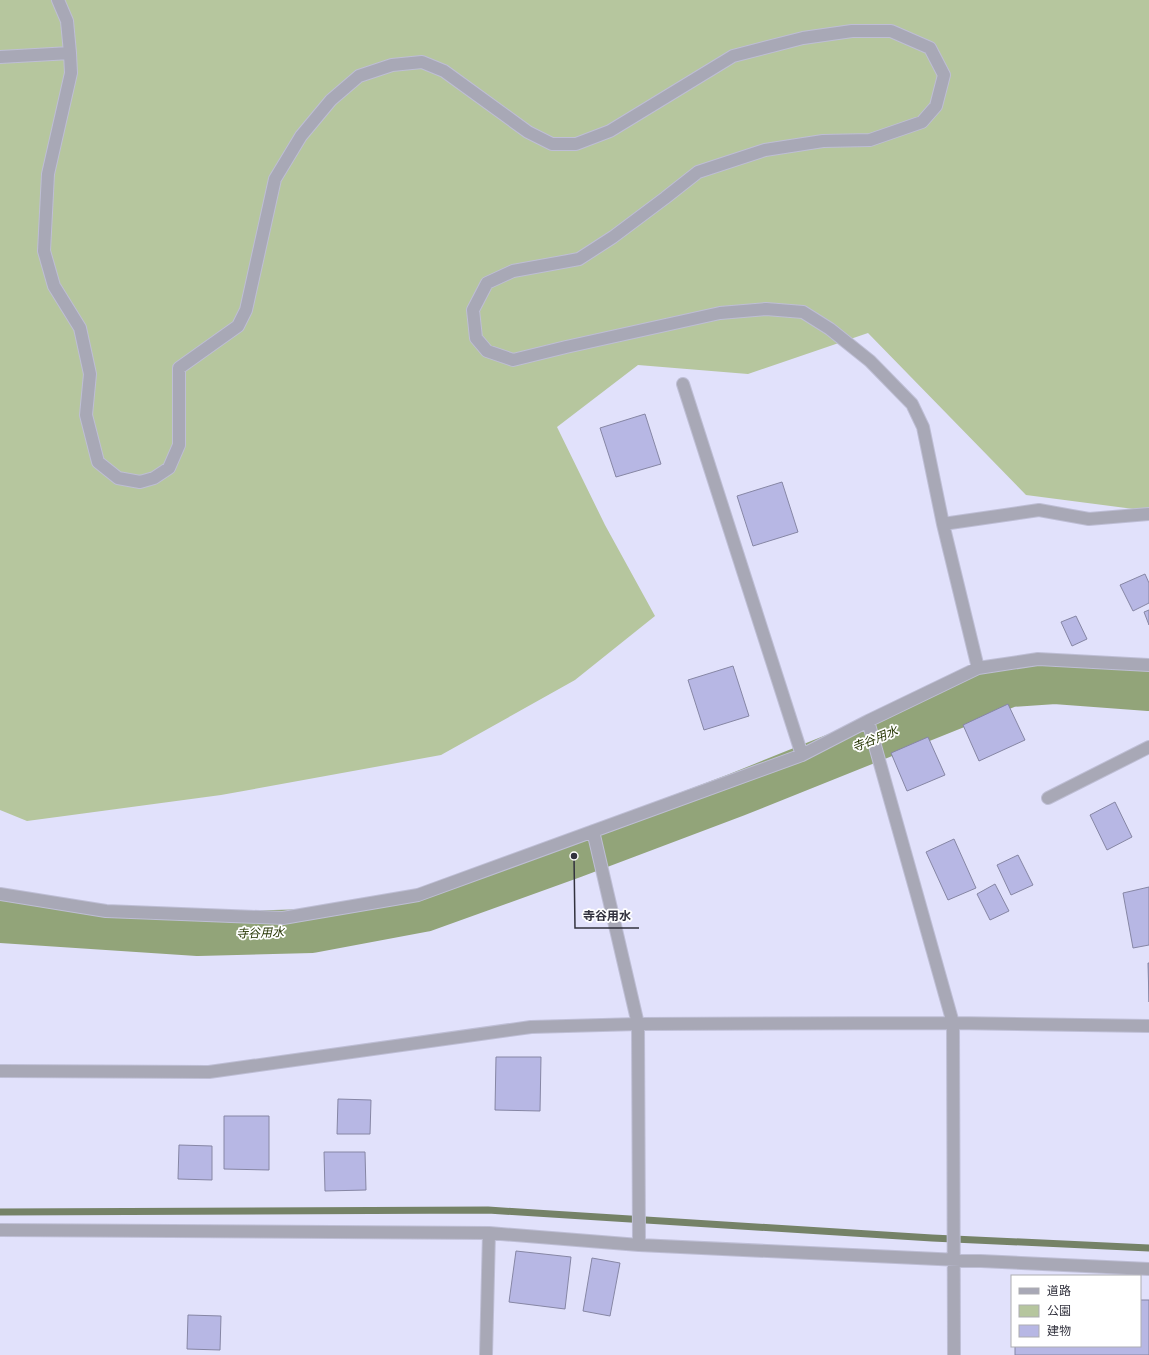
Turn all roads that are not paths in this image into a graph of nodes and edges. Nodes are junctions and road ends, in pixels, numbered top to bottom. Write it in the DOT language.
graph roads {
  1 [pos="58,0"];
  2 [pos="70,53"];
  3 [pos="0,57"];
  4 [pos="683,384"];
  5 [pos="1149,514"];
  6 [pos="943,524"];
  7 [pos="1149,665"];
  8 [pos="978,668"];
  9 [pos="868,721"];
  10 [pos="1149,747"];
  11 [pos="802,755"];
  12 [pos="1048,798"];
  13 [pos="592,831"];
  14 [pos="0,894"];
  15 [pos="953,1022"];
  16 [pos="638,1024"];
  17 [pos="1149,1026"];
  18 [pos="0,1071"];
  19 [pos="0,1230"];
  20 [pos="489,1234"];
  21 [pos="639,1245"];
  22 [pos="953,1260"];
  23 [pos="1149,1269"];
  24 [pos="486,1355"];
  25 [pos="954,1355"];
  1 -- 2 [label="street"];
  2 -- 3 [label="street"];
  2 -- 6 [label="street"];
  4 -- 11 [label="street"];
  5 -- 6 [label="street"];
  6 -- 8 [label="street"];
  7 -- 8 [label="street"];
  8 -- 9 [label="street"];
  9 -- 11 [label="street"];
  9 -- 15 [label="street"];
  10 -- 12 [label="street"];
  11 -- 13 [label="street"];
  13 -- 14 [label="street"];
  13 -- 16 [label="street"];
  15 -- 16 [label="street"];
  15 -- 17 [label="street"];
  15 -- 22 [label="street"];
  16 -- 18 [label="street"];
  16 -- 21 [label="street"];
  19 -- 20 [label="street"];
  20 -- 21 [label="street"];
  20 -- 24 [label="street"];
  21 -- 22 [label="street"];
  22 -- 23 [label="street"];
  22 -- 25 [label="street"];
}
